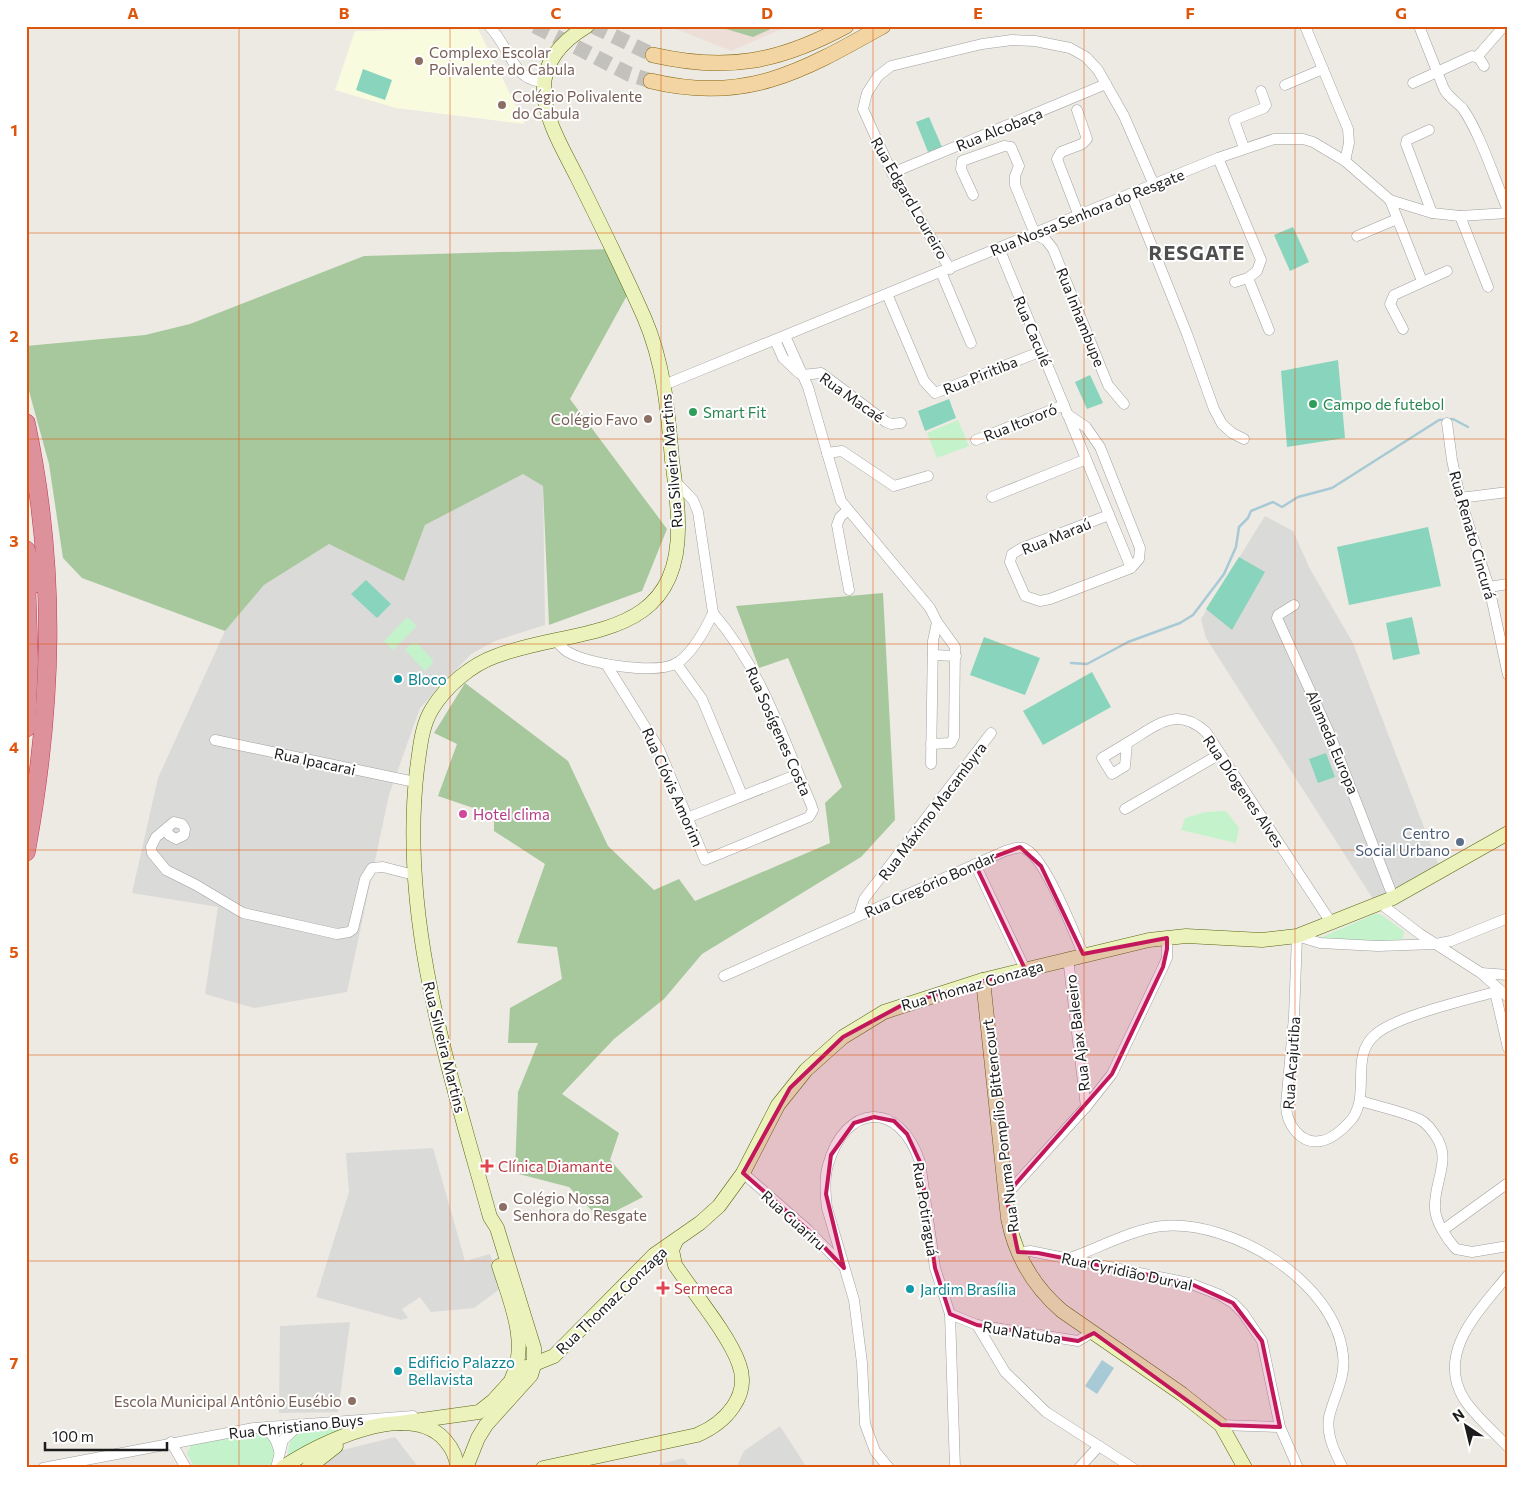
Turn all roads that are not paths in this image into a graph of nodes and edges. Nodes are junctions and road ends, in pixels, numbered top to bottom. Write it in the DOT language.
graph roads {
  1 [pos="489,26"];
  2 [pos="587,26"];
  3 [pos="846,26"];
  4 [pos="883,26"];
  5 [pos="1305,26"];
  6 [pos="1419,26"];
  7 [pos="1504,26"];
  8 [pos="653,55"];
  9 [pos="1477,57"];
  10 [pos="1484,66"];
  11 [pos="1323,70"];
  12 [pos="1438,71"];
  13 [pos="651,82"];
  14 [pos="544,83"];
  15 [pos="1413,83"];
  16 [pos="1106,84"];
  17 [pos="1285,86"];
  18 [pos="1261,91"];
  19 [pos="1077,110"];
  20 [pos="1429,130"];
  21 [pos="1244,148"];
  22 [pos="1218,158"];
  23 [pos="1345,161"];
  24 [pos="892,173"];
  25 [pos="1154,185"];
  26 [pos="973,194"];
  27 [pos="1130,194"];
  28 [pos="1390,200"];
  29 [pos="1508,212"];
  30 [pos="1432,213"];
  31 [pos="1079,216"];
  32 [pos="1460,216"];
  33 [pos="1397,219"];
  34 [pos="1035,234"];
  35 [pos="1357,236"];
  36 [pos="999,248"];
  37 [pos="946,270"];
  38 [pos="1447,271"];
  39 [pos="1248,278"];
  40 [pos="1422,281"];
  41 [pos="1235,282"];
  42 [pos="1488,287"];
  43 [pos="887,294"];
  44 [pos="1403,329"];
  45 [pos="1269,330"];
  46 [pos="785,336"];
  47 [pos="775,340"];
  48 [pos="971,343"];
  49 [pos="1042,351"];
  50 [pos="802,375"];
  51 [pos="664,385"];
  52 [pos="1124,404"];
  53 [pos="1065,410"];
  54 [pos="26,423"];
  55 [pos="901,423"];
  56 [pos="1447,423"];
  57 [pos="1244,438"];
  58 [pos="976,440"];
  59 [pos="826,453"];
  60 [pos="1084,460"];
  61 [pos="928,476"];
  62 [pos="674,480"];
  63 [pos="1508,492"];
  64 [pos="992,497"];
  65 [pos="1460,498"];
  66 [pos="847,511"];
  67 [pos="1109,514"];
  68 [pos="26,550"];
  69 [pos="1131,568"];
  70 [pos="26,574"];
  71 [pos="1508,584"];
  72 [pos="1489,587"];
  73 [pos="850,590"];
  74 [pos="1294,605"];
  75 [pos="712,613"];
  76 [pos="938,622"];
  77 [pos="557,642"];
  78 [pos="567,652"];
  79 [pos="933,655"];
  80 [pos="956,656"];
  81 [pos="676,663"];
  82 [pos="48,664"];
  83 [pos="569,664"];
  84 [pos="606,664"];
  85 [pos="1508,675"];
  86 [pos="26,728"];
  87 [pos="992,733"];
  88 [pos="215,740"];
  89 [pos="1127,743"];
  90 [pos="931,744"];
  91 [pos="1220,754"];
  92 [pos="932,764"];
  93 [pos="798,774"];
  94 [pos="416,782"];
  95 [pos="742,795"];
  96 [pos="1125,809"];
  97 [pos="687,818"];
  98 [pos="167,830"];
  99 [pos="1508,832"];
  100 [pos="26,852"];
  101 [pos="705,860"];
  102 [pos="975,864"];
  103 [pos="414,875"];
  104 [pos="1390,889"];
  105 [pos="1380,904"];
  106 [pos="859,915"];
  107 [pos="1508,918"];
  108 [pos="1332,924"];
  109 [pos="1297,936"];
  110 [pos="1167,938"];
  111 [pos="1436,944"];
  112 [pos="1083,954"];
  113 [pos="1068,958"];
  114 [pos="1025,969"];
  115 [pos="1481,973"];
  116 [pos="1508,975"];
  117 [pos="724,976"];
  118 [pos="983,980"];
  119 [pos="1496,990"];
  120 [pos="1508,997"];
  121 [pos="1508,1048"];
  122 [pos="1361,1101"];
  123 [pos="1086,1107"];
  124 [pos="743,1173"];
  125 [pos="1508,1184"];
  126 [pos="1006,1195"];
  127 [pos="490,1217"];
  128 [pos="1443,1230"];
  129 [pos="676,1241"];
  130 [pos="1508,1246"];
  131 [pos="1018,1254"];
  132 [pos="1070,1258"];
  133 [pos="648,1263"];
  134 [pos="675,1265"];
  135 [pos="844,1268"];
  136 [pos="1508,1275"];
  137 [pos="950,1314"];
  138 [pos="977,1325"];
  139 [pos="1092,1332"];
  140 [pos="532,1339"];
  141 [pos="570,1341"];
  142 [pos="534,1365"];
  143 [pos="511,1379"];
  144 [pos="431,1419"];
  145 [pos="400,1422"];
  146 [pos="300,1424"];
  147 [pos="1220,1425"];
  148 [pos="1280,1427"];
  149 [pos="254,1428"];
  150 [pos="350,1435"];
  151 [pos="171,1442"];
  152 [pos="1100,1446"];
  153 [pos="1508,1447"];
  154 [pos="279,1451"];
  155 [pos="43,1468"];
  156 [pos="186,1468"];
  157 [pos="276,1468"];
  158 [pos="282,1468"];
  159 [pos="308,1468"];
  160 [pos="457,1468"];
  161 [pos="466,1468"];
  162 [pos="543,1468"];
  163 [pos="889,1468"];
  164 [pos="955,1468"];
  165 [pos="1080,1468"];
  166 [pos="1133,1468"];
  167 [pos="1246,1468"];
  168 [pos="1298,1468"];
  169 [pos="1343,1468"];
  1 -- 14 [label="street"];
  2 -- 14 [label="main road, Rua Silveira Martins"];
  3 -- 8 [label="main road"];
  4 -- 13 [label="main road"];
  5 -- 11 [label="street"];
  6 -- 12 [label="street"];
  7 -- 9 [label="street"];
  9 -- 10 [label="street"];
  9 -- 12 [label="street"];
  11 -- 17 [label="street"];
  11 -- 23 [label="street"];
  12 -- 15 [label="street"];
  12 -- 29 [label="street"];
  14 -- 51 [label="main road, Rua Silveira Martins"];
  16 -- 24 [label="street, Rua Alcobaça"];
  16 -- 24 [label="street, Rua Edgard Loureiro"];
  16 -- 25 [label="street, Rua Edgard Loureiro"];
  18 -- 21 [label="street"];
  19 -- 31 [label="street"];
  20 -- 30 [label="street"];
  21 -- 22 [label="street, Rua Nossa Senhora do Resgate"];
  21 -- 23 [label="street, Rua Nossa Senhora do Resgate"];
  22 -- 25 [label="street, Rua Nossa Senhora do Resgate"];
  22 -- 39 [label="street"];
  23 -- 28 [label="street, Rua Nossa Senhora do Resgate"];
  24 -- 37 [label="street, Rua Edgard Loureiro"];
  25 -- 27 [label="street, Rua Nossa Senhora do Resgate"];
  26 -- 34 [label="street"];
  27 -- 31 [label="street, Rua Nossa Senhora do Resgate"];
  27 -- 57 [label="street"];
  28 -- 30 [label="street, Rua Nossa Senhora do Resgate"];
  28 -- 33 [label="street"];
  29 -- 32 [label="street, Rua Nossa Senhora do Resgate"];
  30 -- 32 [label="street, Rua Nossa Senhora do Resgate"];
  31 -- 34 [label="street, Rua Nossa Senhora do Resgate"];
  32 -- 42 [label="street"];
  33 -- 35 [label="street"];
  33 -- 40 [label="street"];
  34 -- 36 [label="street, Rua Nossa Senhora do Resgate"];
  34 -- 52 [label="street, Rua Inhambupe"];
  36 -- 37 [label="street, Rua Nossa Senhora do Resgate"];
  36 -- 49 [label="street, Rua Caculé"];
  37 -- 43 [label="street, Rua Nossa Senhora do Resgate"];
  37 -- 48 [label="street, Rua Edgard Loureiro"];
  38 -- 40 [label="street"];
  39 -- 41 [label="street"];
  39 -- 45 [label="street"];
  40 -- 44 [label="street"];
  43 -- 46 [label="street, Rua Nossa Senhora do Resgate"];
  43 -- 49 [label="street, Rua Piritiba"];
  46 -- 47 [label="street, Rua Nossa Senhora do Resgate"];
  46 -- 50 [label="street"];
  47 -- 50 [label="street"];
  47 -- 51 [label="street, Rua Nossa Senhora do Resgate"];
  49 -- 53 [label="street, Rua Caculé"];
  50 -- 55 [label="street, Rua Macaé"];
  50 -- 59 [label="street"];
  51 -- 62 [label="main road, Rua Silveira Martins"];
  53 -- 58 [label="street, Rua Itororó"];
  53 -- 60 [label="street, Rua Caculé"];
  53 -- 69 [label="street"];
  54 -- 82 [label="highway"];
  56 -- 65 [label="street, Rua Renato Cincurá"];
  59 -- 61 [label="street"];
  59 -- 66 [label="street"];
  60 -- 64 [label="street"];
  60 -- 67 [label="street, Rua Caculé"];
  62 -- 75 [label="street"];
  62 -- 77 [label="main road, Rua Silveira Martins"];
  63 -- 65 [label="street"];
  65 -- 72 [label="street, Rua Renato Cincurá"];
  66 -- 73 [label="street"];
  66 -- 76 [label="street"];
  67 -- 69 [label="street, Rua Caculé"];
  67 -- 69 [label="street, Rua Maraú"];
  68 -- 82 [label="highway"];
  70 -- 86 [label="highway"];
  71 -- 72 [label="street"];
  72 -- 85 [label="street, Rua Renato Cincurá"];
  74 -- 104 [label="street, Alameda Europa"];
  75 -- 81 [label="street"];
  75 -- 93 [label="street, Rua Sosígenes Costa"];
  76 -- 79 [label="street"];
  76 -- 80 [label="street"];
  77 -- 78 [label="street"];
  77 -- 94 [label="main road, Rua Silveira Martins"];
  78 -- 83 [label="street"];
  78 -- 84 [label="street"];
  79 -- 80 [label="street"];
  79 -- 90 [label="street"];
  80 -- 90 [label="street"];
  81 -- 84 [label="street"];
  81 -- 95 [label="street"];
  82 -- 100 [label="highway"];
  84 -- 97 [label="street, Rua Clóvis Amorim"];
  87 -- 106 [label="street, Rua Máximo Macambyra"];
  88 -- 94 [label="street, Rua Ipacarai"];
  89 -- 91 [label="street, Rua Díogenes Alves"];
  90 -- 92 [label="street"];
  91 -- 96 [label="street"];
  91 -- 108 [label="street, Rua Díogenes Alves"];
  93 -- 95 [label="street"];
  93 -- 101 [label="street, Rua Sosígenes Costa"];
  94 -- 103 [label="main road, Rua Silveira Martins"];
  95 -- 97 [label="street"];
  97 -- 101 [label="street, Rua Clóvis Amorim"];
  98 -- 103 [label="street"];
  99 -- 105 [label="main road, Rua Thomaz Gonzaga"];
  102 -- 106 [label="street, Rua Gregório Bondar"];
  102 -- 112 [label="street, Rua Gregório Bondar"];
  102 -- 114 [label="street"];
  103 -- 127 [label="main road, Rua Silveira Martins"];
  105 -- 108 [label="main road, Rua Thomaz Gonzaga"];
  105 -- 111 [label="street"];
  106 -- 117 [label="street, Rua Gregório Bondar"];
  107 -- 111 [label="street"];
  108 -- 109 [label="main road, Rua Thomaz Gonzaga"];
  109 -- 110 [label="main road, Rua Thomaz Gonzaga"];
  109 -- 111 [label="street"];
  109 -- 122 [label="street, Rua Acajutiba"];
  110 -- 112 [label="main road, Rua Thomaz Gonzaga"];
  110 -- 123 [label="street"];
  111 -- 115 [label="street"];
  112 -- 113 [label="main road, Rua Thomaz Gonzaga"];
  113 -- 114 [label="main road, Rua Thomaz Gonzaga"];
  113 -- 123 [label="street, Rua Ajax Baleeiro"];
  114 -- 118 [label="main road, Rua Thomaz Gonzaga"];
  115 -- 116 [label="street"];
  115 -- 119 [label="street"];
  118 -- 124 [label="main road, Rua Thomaz Gonzaga"];
  118 -- 126 [label="main road, Rua Numa Pompílio Bittencourt"];
  119 -- 120 [label="street"];
  119 -- 121 [label="street"];
  119 -- 122 [label="street"];
  122 -- 128 [label="street"];
  123 -- 126 [label="street"];
  124 -- 129 [label="main road, Rua Thomaz Gonzaga"];
  124 -- 135 [label="street, Rua Guariru"];
  125 -- 128 [label="street"];
  126 -- 131 [label="main road, Rua Numa Pompílio Bittencourt"];
  127 -- 140 [label="main road, Rua Silveira Martins"];
  127 -- 143 [label="main road, Rua Silveira Martins"];
  128 -- 130 [label="street"];
  129 -- 133 [label="main road, Rua Thomaz Gonzaga"];
  129 -- 134 [label="main road"];
  131 -- 132 [label="street, Rua Cyridião Durval"];
  131 -- 139 [label="main road, Rua Numa Pompílio Bittencourt"];
  132 -- 148 [label="street, Rua Cyridião Durval"];
  132 -- 169 [label="street"];
  133 -- 134 [label="main road"];
  133 -- 141 [label="main road, Rua Thomaz Gonzaga"];
  134 -- 162 [label="main road"];
  135 -- 137 [label="street, Rua Potiraguá"];
  135 -- 163 [label="street, Rua Potiraguá"];
  136 -- 153 [label="street"];
  137 -- 138 [label="street, Rua Natuba"];
  137 -- 164 [label="street, Rua Potiraguá"];
  138 -- 139 [label="street, Rua Natuba"];
  138 -- 152 [label="street"];
  139 -- 147 [label="main road, Rua Numa Pompílio Bittencourt"];
  140 -- 141 [label="main road"];
  140 -- 142 [label="main road, Rua Silveira Martins"];
  141 -- 142 [label="main road, Rua Thomaz Gonzaga"];
  142 -- 143 [label="main road, Rua Thomaz Gonzaga"];
  142 -- 161 [label="main road"];
  143 -- 144 [label="main road"];
  144 -- 145 [label="main road"];
  144 -- 146 [label="street, Rua Christiano Buys"];
  145 -- 150 [label="main road"];
  145 -- 160 [label="main road"];
  146 -- 149 [label="street, Rua Christiano Buys"];
  146 -- 154 [label="street"];
  147 -- 148 [label="street"];
  147 -- 167 [label="main road, Rua Numa Pompílio Bittencourt"];
  148 -- 168 [label="street, Rua Cyridião Durval"];
  149 -- 151 [label="street, Rua Christiano Buys"];
  149 -- 154 [label="street"];
  150 -- 158 [label="main road"];
  150 -- 159 [label="main road"];
  151 -- 155 [label="street, Rua Christiano Buys"];
  151 -- 156 [label="street"];
  152 -- 165 [label="street"];
  152 -- 166 [label="street"];
  154 -- 157 [label="street"];
}
